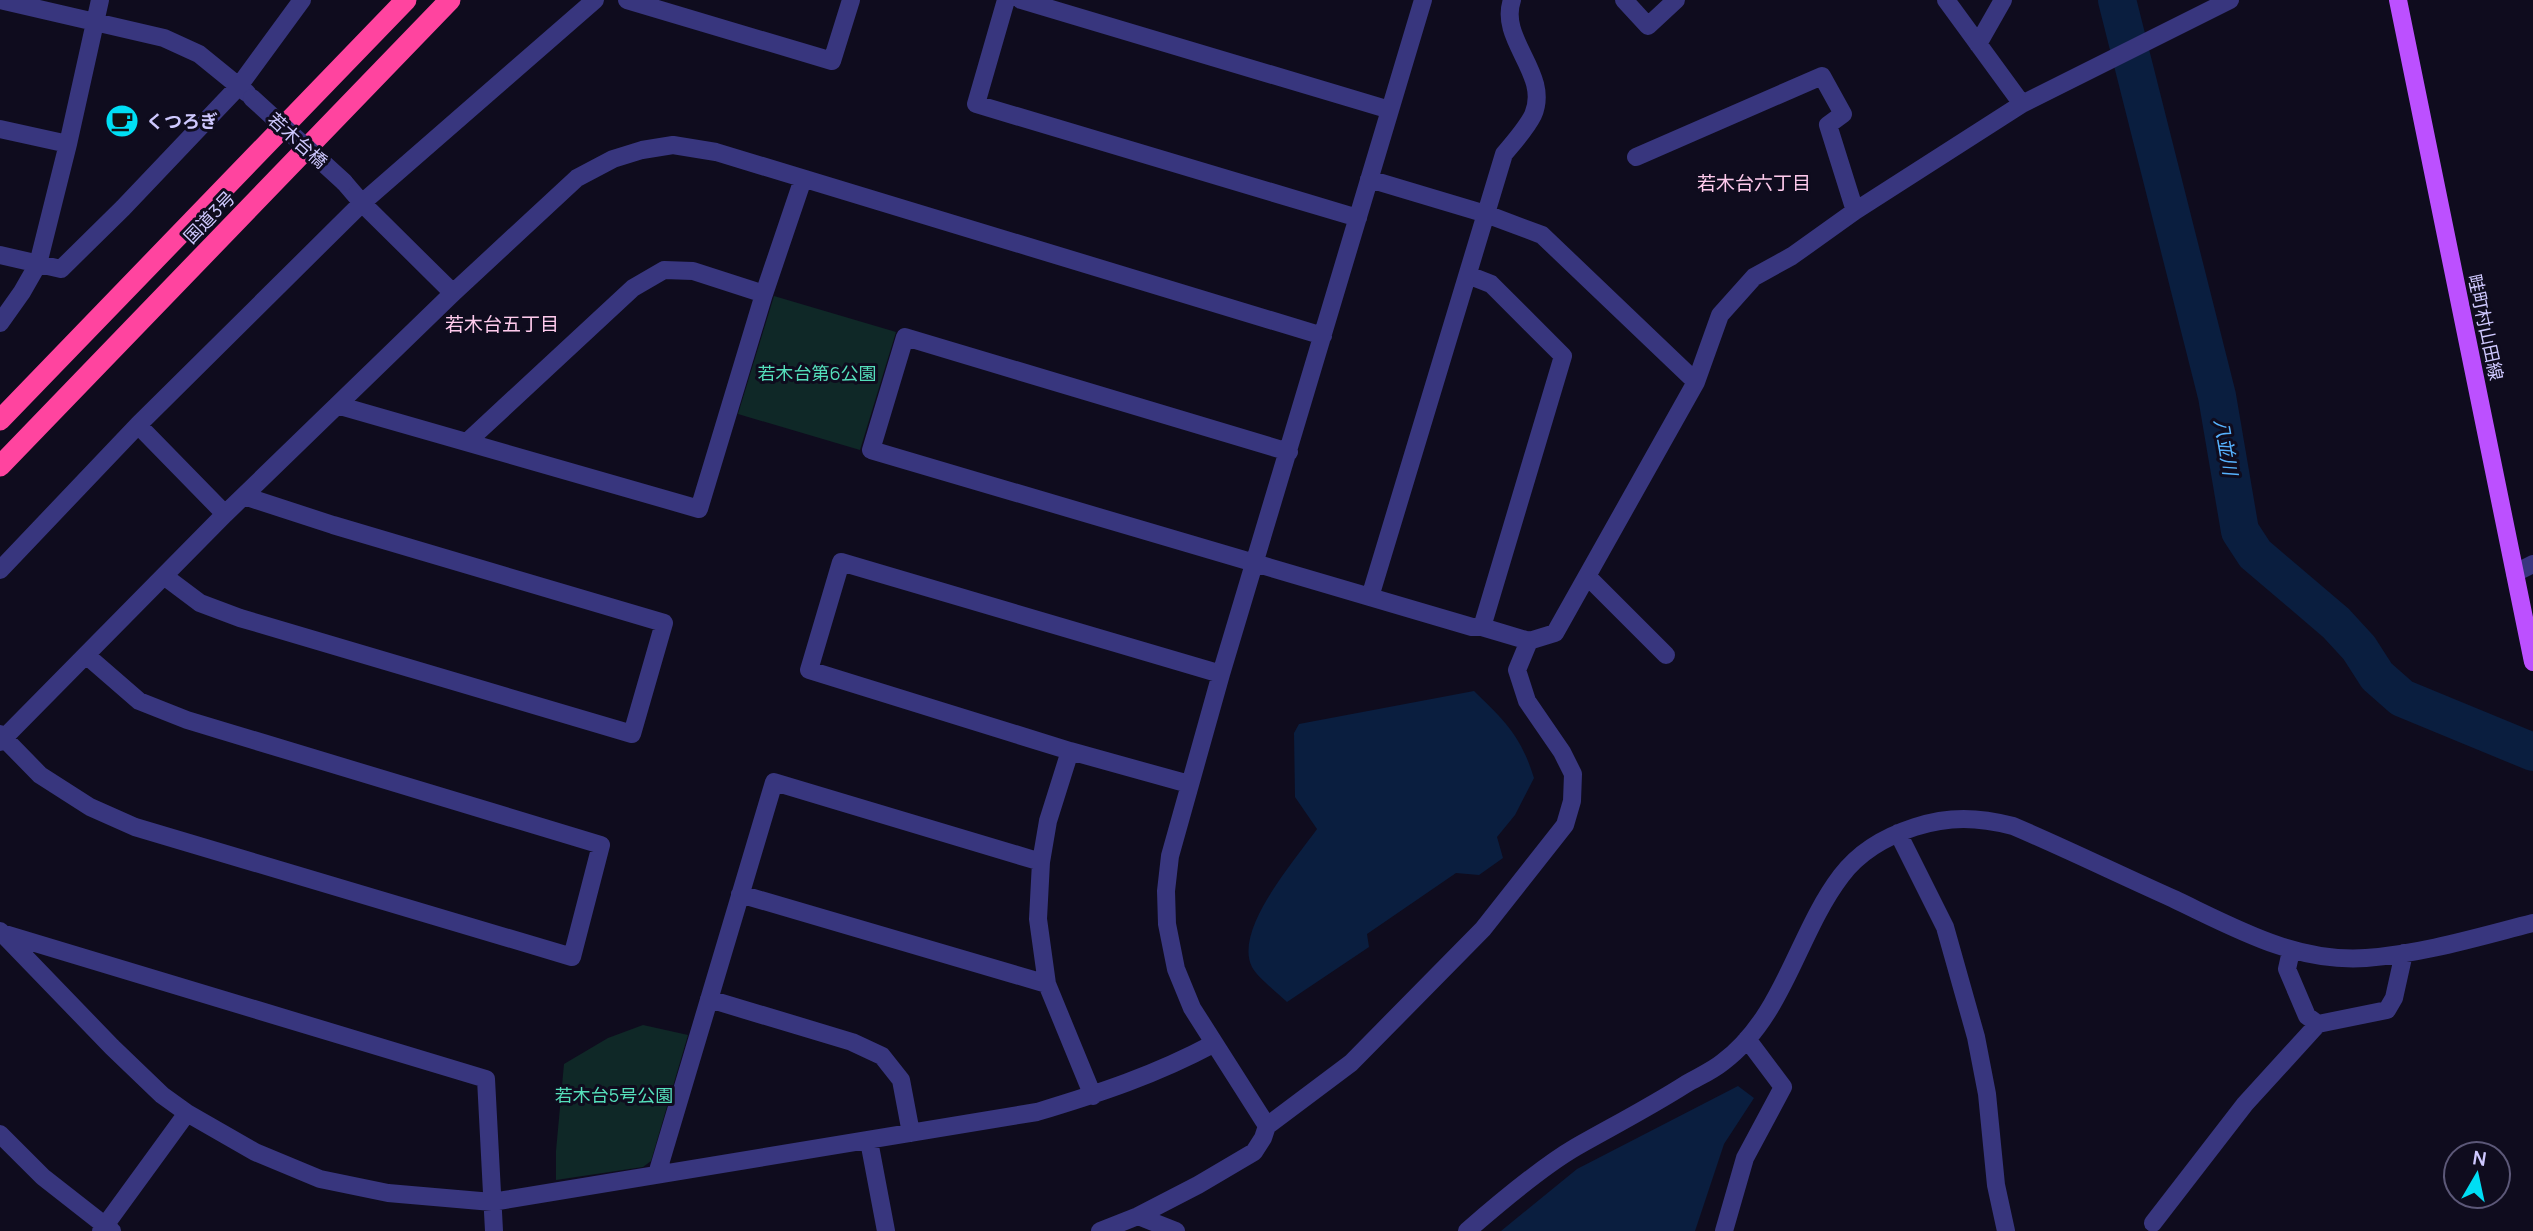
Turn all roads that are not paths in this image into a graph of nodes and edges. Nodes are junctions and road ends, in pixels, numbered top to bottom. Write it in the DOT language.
graph roads {
  1 [pos="0,0"];
  2 [pos="100,0"];
  3 [pos="302,0"];
  4 [pos="406,0"];
  5 [pos="450,0"];
  6 [pos="457,0"];
  7 [pos="595,0"];
  8 [pos="627,0"];
  9 [pos="851,0"];
  10 [pos="1006,0"];
  11 [pos="1021,0"];
  12 [pos="1512,0"];
  13 [pos="1624,0"];
  14 [pos="1676,0"];
  15 [pos="1946,0"];
  16 [pos="2003,0"];
  17 [pos="2230,0"];
  18 [pos="2398,0"];
  19 [pos="1420,1"];
  20 [pos="95,23"];
  21 [pos="415,36"];
  22 [pos="1978,44"];
  23 [pos="246,92"];
  24 [pos="2022,104"];
  25 [pos="1390,110"];
  26 [pos="0,129"];
  27 [pos="68,144"];
  28 [pos="1636,157"];
  29 [pos="803,179"];
  30 [pos="1369,179"];
  31 [pos="362,203"];
  32 [pos="1854,211"];
  33 [pos="1486,214"];
  34 [pos="1358,218"];
  35 [pos="0,255"];
  36 [pos="38,264"];
  37 [pos="1468,275"];
  38 [pos="453,293"];
  39 [pos="764,294"];
  40 [pos="0,323"];
  41 [pos="1323,336"];
  42 [pos="1696,382"];
  43 [pos="337,405"];
  44 [pos="0,420"];
  45 [pos="138,425"];
  46 [pos="467,442"];
  47 [pos="1289,452"];
  48 [pos="0,466"];
  49 [pos="244,496"];
  50 [pos="225,514"];
  51 [pos="1256,564"];
  52 [pos="2533,564"];
  53 [pos="0,570"];
  54 [pos="2515,573"];
  55 [pos="164,576"];
  56 [pos="1587,576"];
  57 [pos="1370,597"];
  58 [pos="1482,626"];
  59 [pos="1529,641"];
  60 [pos="86,655"];
  61 [pos="1666,655"];
  62 [pos="2533,662"];
  63 [pos="1221,674"];
  64 [pos="1,738"];
  65 [pos="1069,751"];
  66 [pos="1189,784"];
  67 [pos="1898,832"];
  68 [pos="1041,862"];
  69 [pos="740,894"];
  70 [pos="2533,923"];
  71 [pos="0,932"];
  72 [pos="2291,951"];
  73 [pos="2404,953"];
  74 [pos="1047,984"];
  75 [pos="709,999"];
  76 [pos="2318,1024"];
  77 [pos="1747,1039"];
  78 [pos="1213,1044"];
  79 [pos="1093,1096"];
  80 [pos="187,1113"];
  81 [pos="1267,1126"];
  82 [pos="911,1133"];
  83 [pos="0,1134"];
  84 [pos="869,1141"];
  85 [pos="657,1174"];
  86 [pos="492,1202"];
  87 [pos="1138,1216"];
  88 [pos="2153,1223"];
  89 [pos="105,1229"];
  90 [pos="494,1231"];
  91 [pos="886,1231"];
  92 [pos="1100,1231"];
  93 [pos="1176,1231"];
  94 [pos="1467,1231"];
  95 [pos="1724,1231"];
  96 [pos="2006,1231"];
  1 -- 20 [label="street, 若木台橋"];
  2 -- 20 [label="street"];
  3 -- 23 [label="street"];
  4 -- 44 [label="highway, 国道3号"];
  5 -- 21 [label="highway, 国道3号"];
  6 -- 21 [label="highway"];
  7 -- 31 [label="street"];
  8 -- 9 [label="street"];
  10 -- 34 [label="street"];
  11 -- 25 [label="street"];
  12 -- 33 [label="street"];
  13 -- 14 [label="street"];
  15 -- 22 [label="street"];
  16 -- 22 [label="street"];
  17 -- 24 [label="street"];
  18 -- 54 [label="main road, 畦町村山田線"];
  19 -- 25 [label="street"];
  20 -- 23 [label="street, 若木台橋"];
  20 -- 27 [label="street"];
  21 -- 48 [label="highway, 国道3号"];
  22 -- 24 [label="street"];
  23 -- 31 [label="street, 若木台橋, bridge"];
  23 -- 36 [label="street"];
  24 -- 32 [label="street"];
  25 -- 30 [label="street"];
  26 -- 27 [label="street"];
  27 -- 36 [label="street"];
  28 -- 32 [label="street"];
  29 -- 38 [label="street"];
  29 -- 39 [label="street"];
  29 -- 41 [label="street"];
  30 -- 33 [label="street"];
  30 -- 34 [label="street"];
  31 -- 38 [label="street, 若木台橋"];
  31 -- 45 [label="street"];
  32 -- 42 [label="street"];
  33 -- 37 [label="street"];
  33 -- 42 [label="street"];
  34 -- 41 [label="street"];
  35 -- 36 [label="street"];
  36 -- 40 [label="street"];
  37 -- 57 [label="street"];
  37 -- 58 [label="street"];
  38 -- 43 [label="street"];
  39 -- 46 [label="street"];
  39 -- 46 [label="street"];
  41 -- 47 [label="street"];
  42 -- 56 [label="street"];
  43 -- 46 [label="street"];
  43 -- 49 [label="street"];
  45 -- 50 [label="street"];
  45 -- 53 [label="street"];
  47 -- 51 [label="street"];
  47 -- 51 [label="street"];
  49 -- 50 [label="street"];
  49 -- 55 [label="street"];
  50 -- 55 [label="street"];
  51 -- 57 [label="street"];
  51 -- 63 [label="street"];
  52 -- 54 [label="street"];
  54 -- 62 [label="main road, 畦町村山田線"];
  55 -- 60 [label="street"];
  56 -- 59 [label="street"];
  56 -- 61 [label="street"];
  57 -- 58 [label="street"];
  58 -- 59 [label="street"];
  59 -- 81 [label="street"];
  60 -- 64 [label="street"];
  60 -- 64 [label="street"];
  63 -- 65 [label="street"];
  63 -- 66 [label="street"];
  65 -- 66 [label="street"];
  65 -- 68 [label="street"];
  66 -- 78 [label="street"];
  67 -- 72 [label="street"];
  67 -- 77 [label="street"];
  67 -- 96 [label="street"];
  68 -- 69 [label="street"];
  68 -- 74 [label="street"];
  69 -- 74 [label="street"];
  69 -- 75 [label="street"];
  70 -- 73 [label="street"];
  71 -- 80 [label="street"];
  71 -- 86 [label="street"];
  72 -- 73 [label="street"];
  72 -- 76 [label="street"];
  73 -- 76 [label="street"];
  74 -- 79 [label="street"];
  75 -- 82 [label="street"];
  75 -- 85 [label="street"];
  76 -- 88 [label="street"];
  77 -- 94 [label="street"];
  77 -- 95 [label="street"];
  78 -- 79 [label="street"];
  78 -- 81 [label="street"];
  79 -- 82 [label="street"];
  80 -- 86 [label="street"];
  80 -- 89 [label="street"];
  81 -- 87 [label="street"];
  82 -- 84 [label="street"];
  83 -- 89 [label="street"];
  84 -- 85 [label="street"];
  84 -- 91 [label="street"];
  85 -- 86 [label="street"];
  86 -- 90 [label="street"];
  87 -- 92 [label="street"];
  87 -- 93 [label="street"];
}
